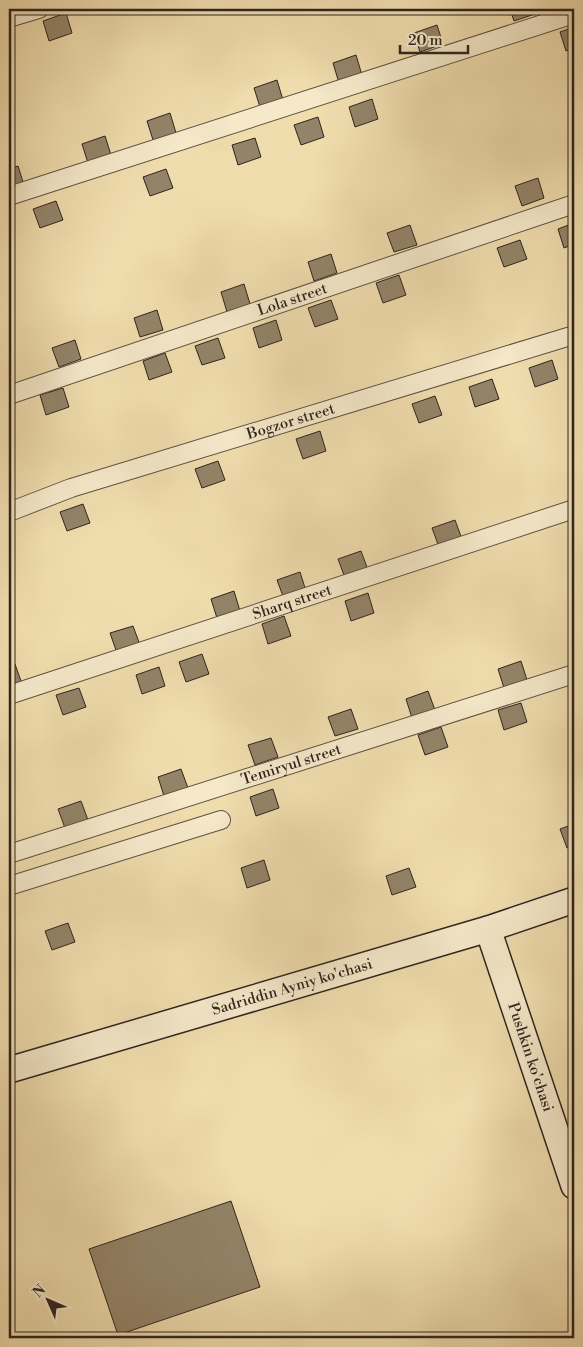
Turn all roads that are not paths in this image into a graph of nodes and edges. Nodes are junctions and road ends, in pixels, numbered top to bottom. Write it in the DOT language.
graph roads {
  1 [pos="39,9"];
  2 [pos="574,14"];
  3 [pos="9,18"];
  4 [pos="9,196"];
  5 [pos="574,204"];
  6 [pos="574,335"];
  7 [pos="9,395"];
  8 [pos="574,509"];
  9 [pos="9,512"];
  10 [pos="574,674"];
  11 [pos="9,695"];
  12 [pos="221,820"];
  13 [pos="9,854"];
  14 [pos="9,886"];
  15 [pos="574,900"];
  16 [pos="488,929"];
  17 [pos="9,1070"];
  18 [pos="574,1186"];
  1 -- 3 [label="street"];
  2 -- 4 [label="street"];
  5 -- 7 [label="street, Lola street"];
  6 -- 9 [label="street, Bogzor street"];
  8 -- 11 [label="street, Sharq street"];
  10 -- 13 [label="street, Temiryul street"];
  12 -- 14 [label="street"];
  15 -- 16 [label="street, Sadriddin Ayniy ko'chasi"];
  16 -- 17 [label="street, Sadriddin Ayniy ko'chasi"];
  16 -- 18 [label="street, Pushkin ko'chasi"];
}
